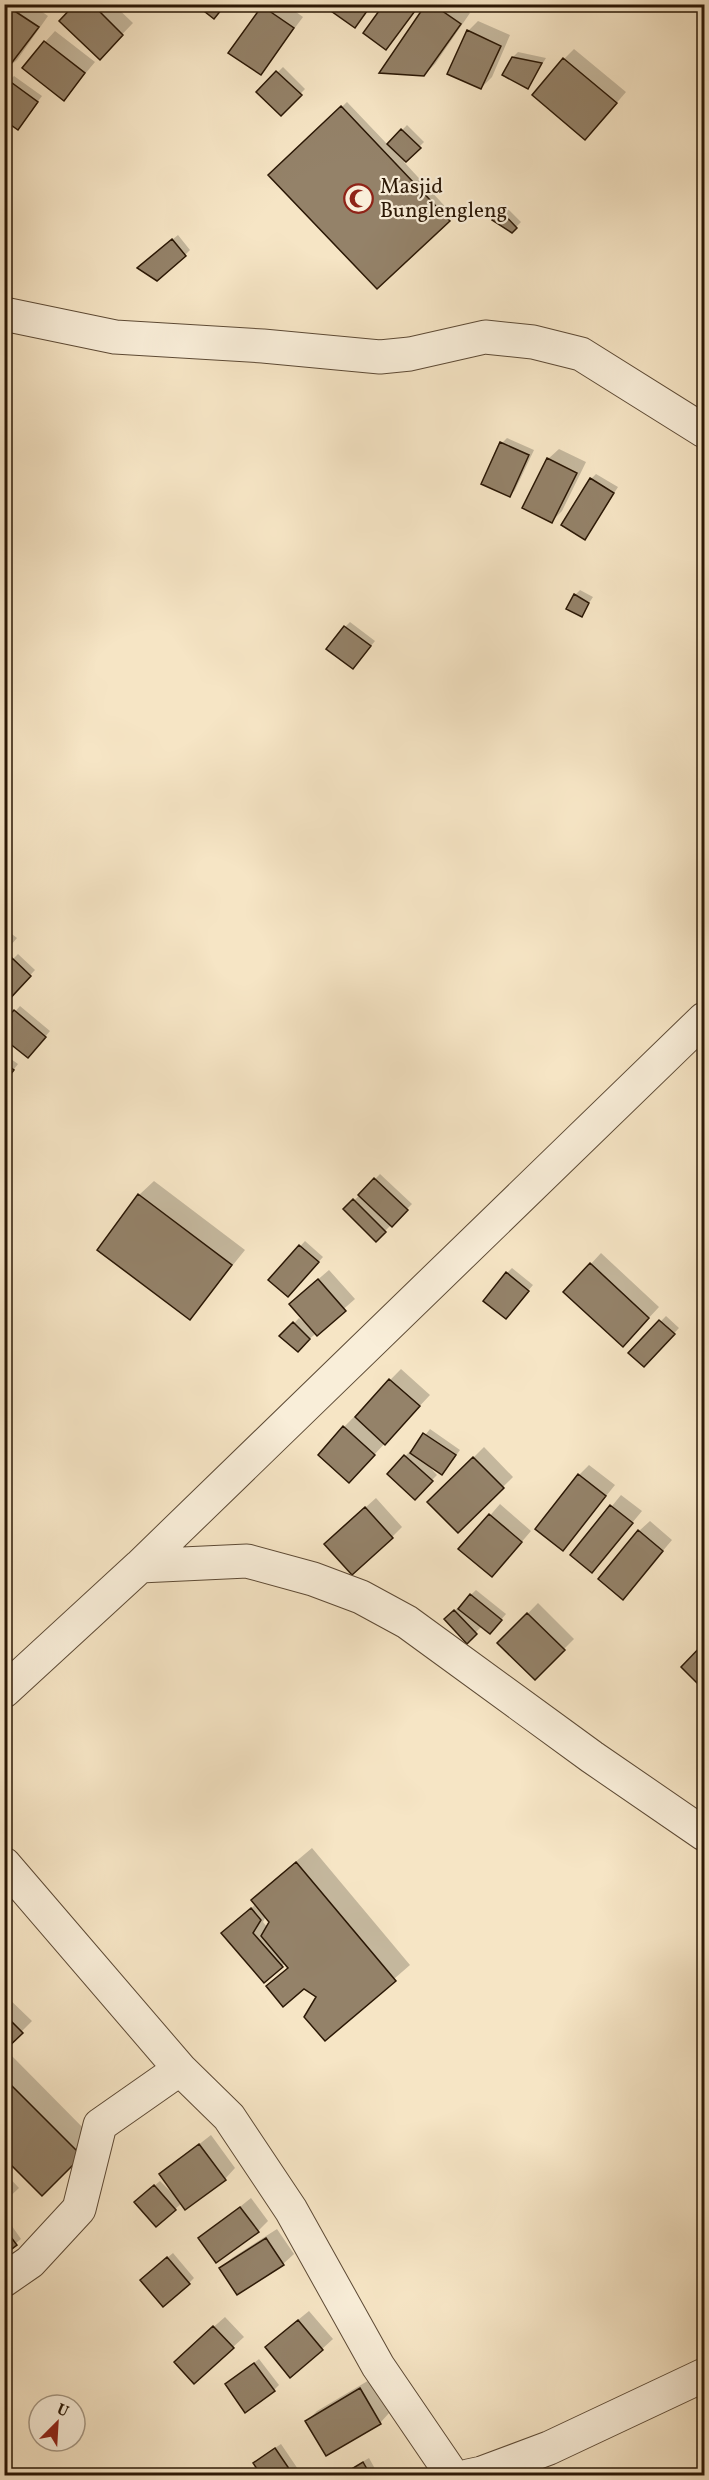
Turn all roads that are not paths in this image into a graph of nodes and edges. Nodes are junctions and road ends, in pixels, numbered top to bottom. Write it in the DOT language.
graph roads {
  1 [pos="4,314"];
  2 [pos="705,431"];
  3 [pos="705,1020"];
  4 [pos="140,1566"];
  5 [pos="5,1690"];
  6 [pos="705,1834"];
  7 [pos="4,1864"];
  8 [pos="180,2069"];
  9 [pos="4,2280"];
  10 [pos="705,2375"];
  11 [pos="453,2475"];
  12 [pos="468,2475"];
  1 -- 2 [label="street"];
  3 -- 4 [label="street"];
  4 -- 5 [label="street"];
  4 -- 6 [label="street"];
  7 -- 8 [label="street"];
  8 -- 9 [label="street"];
  8 -- 11 [label="street"];
  10 -- 12 [label="street"];
}
